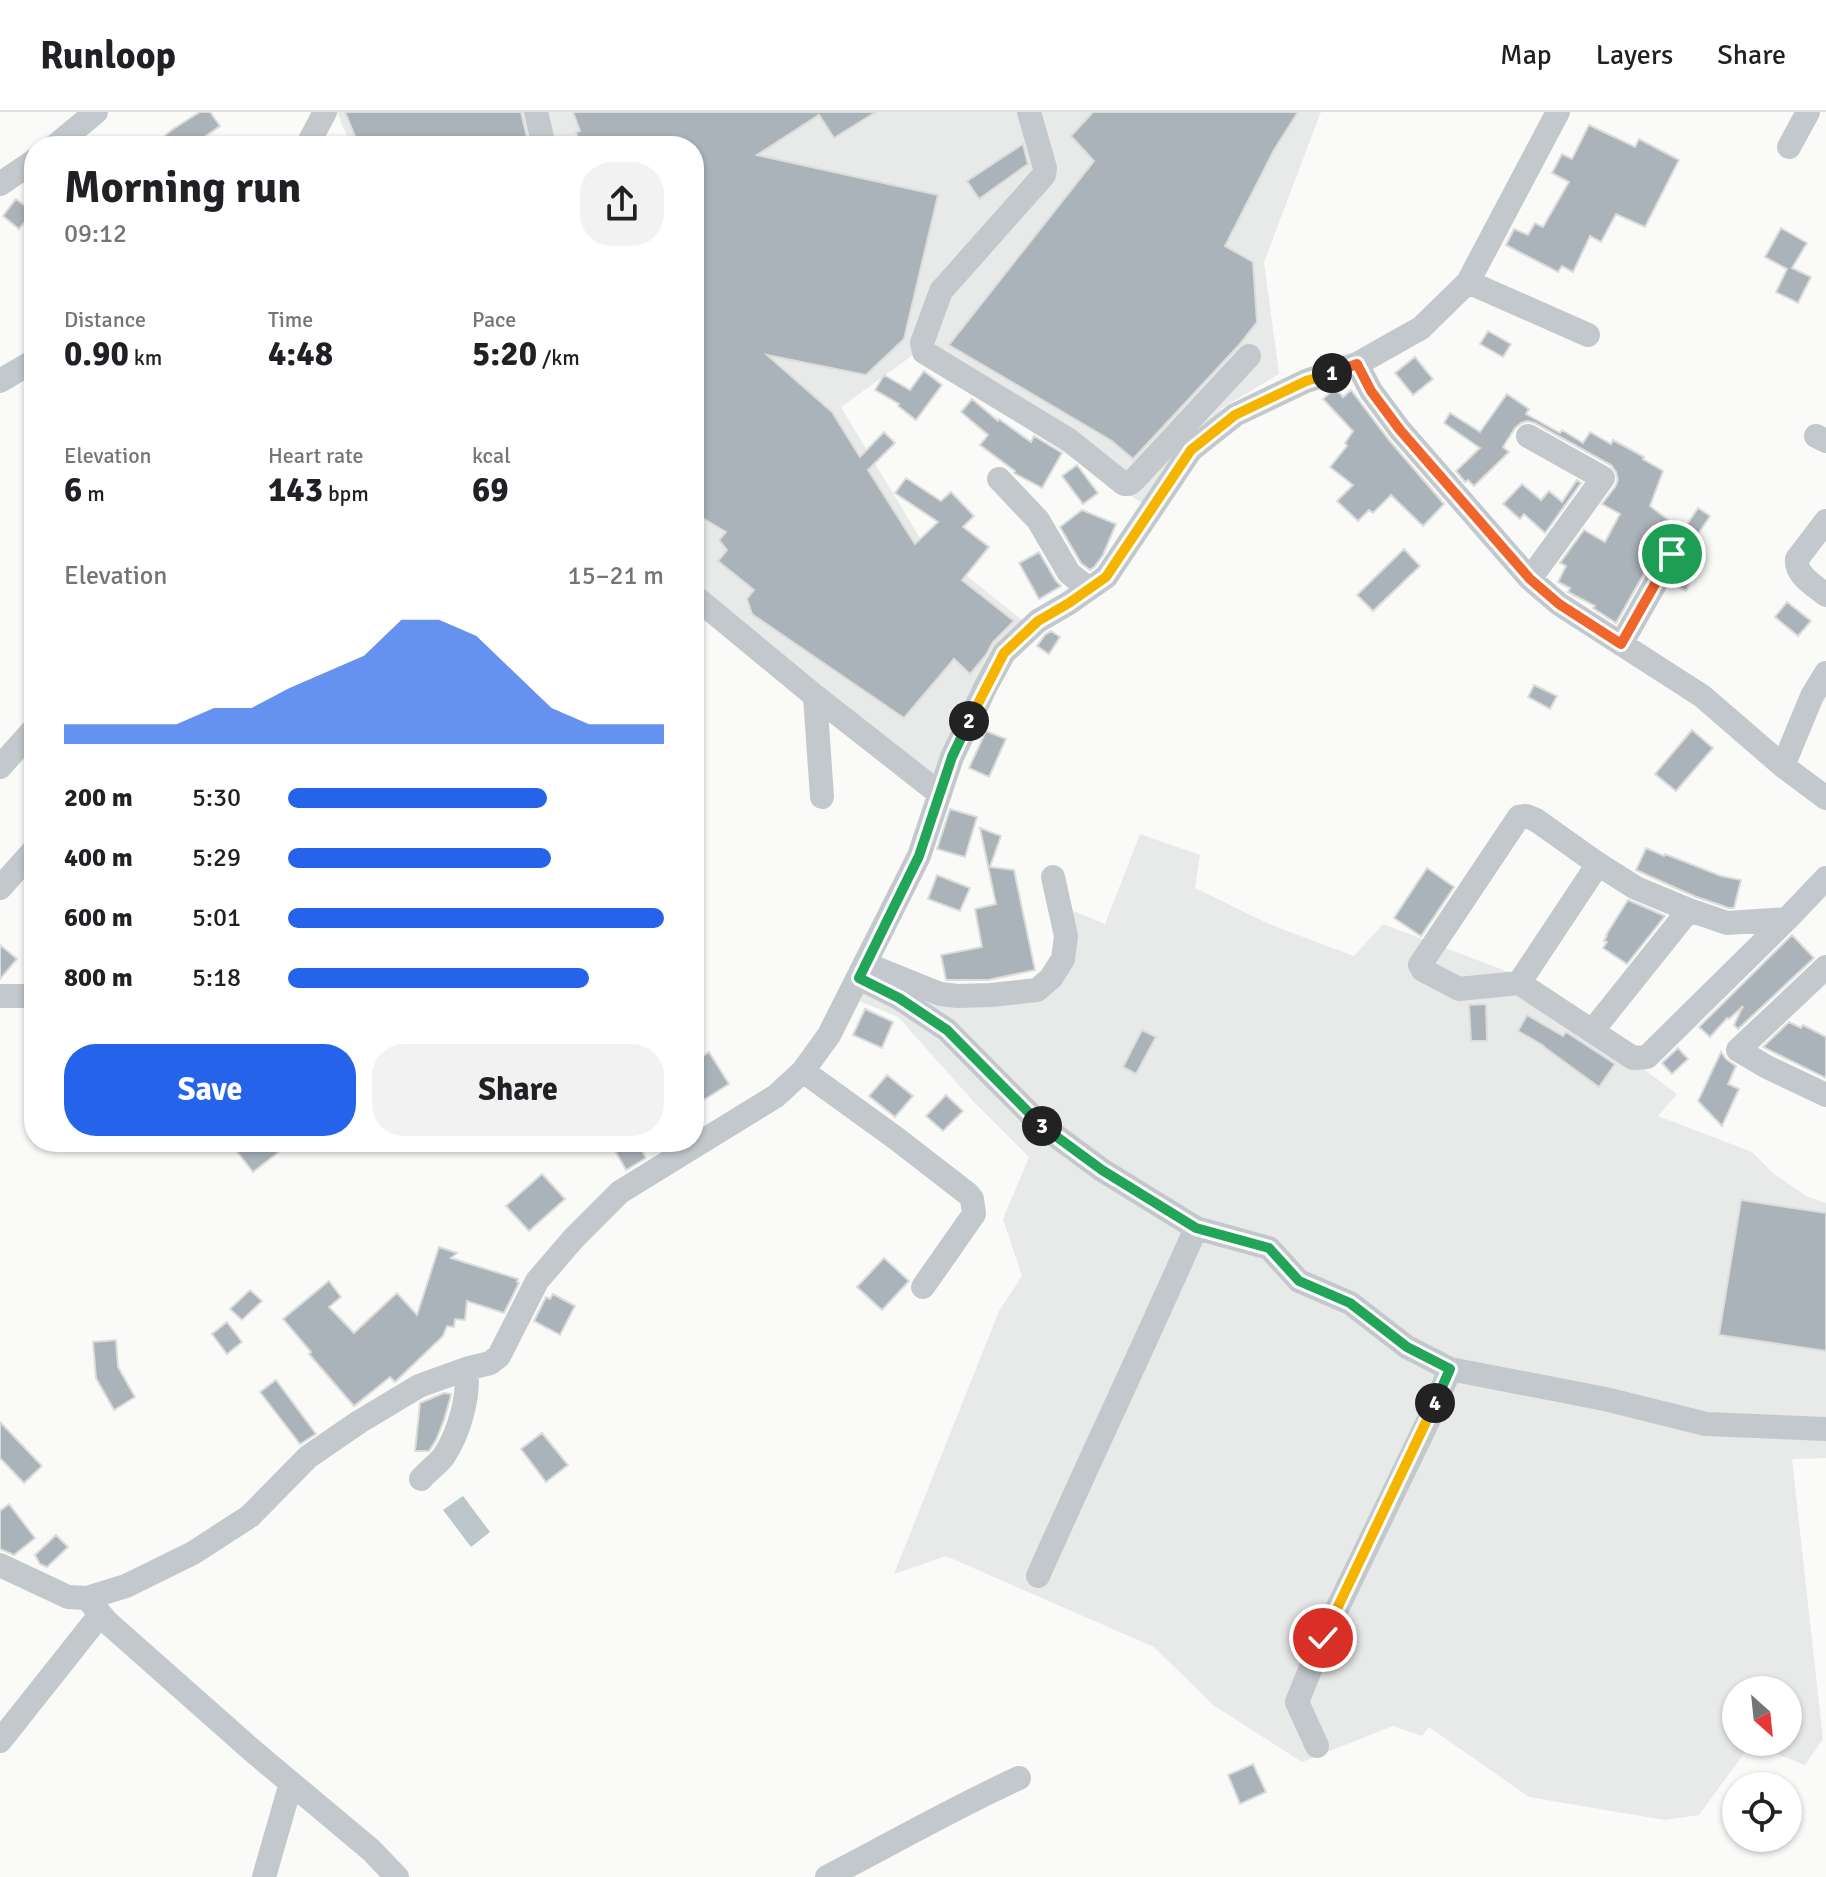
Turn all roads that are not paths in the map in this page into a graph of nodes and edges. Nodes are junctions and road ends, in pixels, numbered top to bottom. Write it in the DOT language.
graph roads {
  1 [pos="96,112"];
  2 [pos="325,112"];
  3 [pos="536,112"];
  4 [pos="1029,112"];
  5 [pos="1558,112"];
  6 [pos="1808,112"];
  7 [pos="67,136"];
  8 [pos="312,136"];
  9 [pos="542,136"];
  10 [pos="1789,147"];
  11 [pos="24,168"];
  12 [pos="0,184"];
  13 [pos="1468,282"];
  14 [pos="1588,335"];
  15 [pos="1249,356"];
  16 [pos="1357,364"];
  17 [pos="24,367"];
  18 [pos="0,381"];
  19 [pos="1528,436"];
  20 [pos="999,479"];
  21 [pos="1826,521"];
  22 [pos="1672,554"];
  23 [pos="1530,579"];
  24 [pos="1089,589"];
  25 [pos="1826,595"];
  26 [pos="704,604"];
  27 [pos="1621,644"];
  28 [pos="1826,673"];
  29 [pos="815,696"];
  30 [pos="24,740"];
  31 [pos="1783,766"];
  32 [pos="0,767"];
  33 [pos="940,794"];
  34 [pos="822,797"];
  35 [pos="1826,798"];
  36 [pos="24,861"];
  37 [pos="1598,864"];
  38 [pos="1053,877"];
  39 [pos="1826,878"];
  40 [pos="0,888"];
  41 [pos="1689,910"];
  42 [pos="1787,919"];
  43 [pos="862,971"];
  44 [pos="1824,971"];
  45 [pos="1519,983"];
  46 [pos="0,996"];
  47 [pos="24,996"];
  48 [pos="1593,1030"];
  49 [pos="803,1071"];
  50 [pos="1826,1095"];
  51 [pos="704,1140"];
  52 [pos="685,1152"];
  53 [pos="1196,1228"];
  54 [pos="923,1287"];
  55 [pos="466,1369"];
  56 [pos="1450,1369"];
  57 [pos="1826,1429"];
  58 [pos="421,1479"];
  59 [pos="0,1565"];
  60 [pos="1038,1576"];
  61 [pos="93,1607"];
  62 [pos="0,1741"];
  63 [pos="1317,1746"];
  64 [pos="1019,1778"];
  65 [pos="291,1783"];
  66 [pos="264,1877"];
  67 [pos="397,1877"];
  68 [pos="827,1877"];
  1 -- 7 [label="street"];
  2 -- 8 [label="street"];
  3 -- 9 [label="street"];
  4 -- 15 [label="street"];
  5 -- 13 [label="street"];
  6 -- 10 [label="street"];
  11 -- 12 [label="street"];
  13 -- 14 [label="street"];
  13 -- 16 [label="street"];
  16 -- 23 [label="street"];
  16 -- 24 [label="street"];
  17 -- 18 [label="street"];
  19 -- 23 [label="street"];
  20 -- 24 [label="street"];
  21 -- 25 [label="street"];
  22 -- 27 [label="street"];
  23 -- 27 [label="street"];
  24 -- 33 [label="street"];
  26 -- 29 [label="street"];
  27 -- 31 [label="street"];
  28 -- 31 [label="street"];
  29 -- 33 [label="street"];
  29 -- 34 [label="street"];
  30 -- 32 [label="street"];
  31 -- 35 [label="street"];
  33 -- 43 [label="street"];
  36 -- 40 [label="street"];
  37 -- 41 [label="street"];
  37 -- 45 [label="street"];
  37 -- 45 [label="street"];
  38 -- 43 [label="street"];
  39 -- 42 [label="street"];
  41 -- 42 [label="street"];
  41 -- 48 [label="street"];
  42 -- 48 [label="street"];
  43 -- 49 [label="street"];
  43 -- 53 [label="street"];
  44 -- 50 [label="street"];
  45 -- 48 [label="street"];
  46 -- 47 [label="street"];
  49 -- 51 [label="street"];
  49 -- 54 [label="street"];
  52 -- 55 [label="street"];
  53 -- 56 [label="street"];
  53 -- 60 [label="street"];
  55 -- 58 [label="street"];
  55 -- 61 [label="street"];
  56 -- 57 [label="street"];
  56 -- 63 [label="street"];
  59 -- 61 [label="street"];
  61 -- 62 [label="street"];
  61 -- 65 [label="street"];
  64 -- 68 [label="street"];
  65 -- 66 [label="street"];
  65 -- 67 [label="street"];
}
